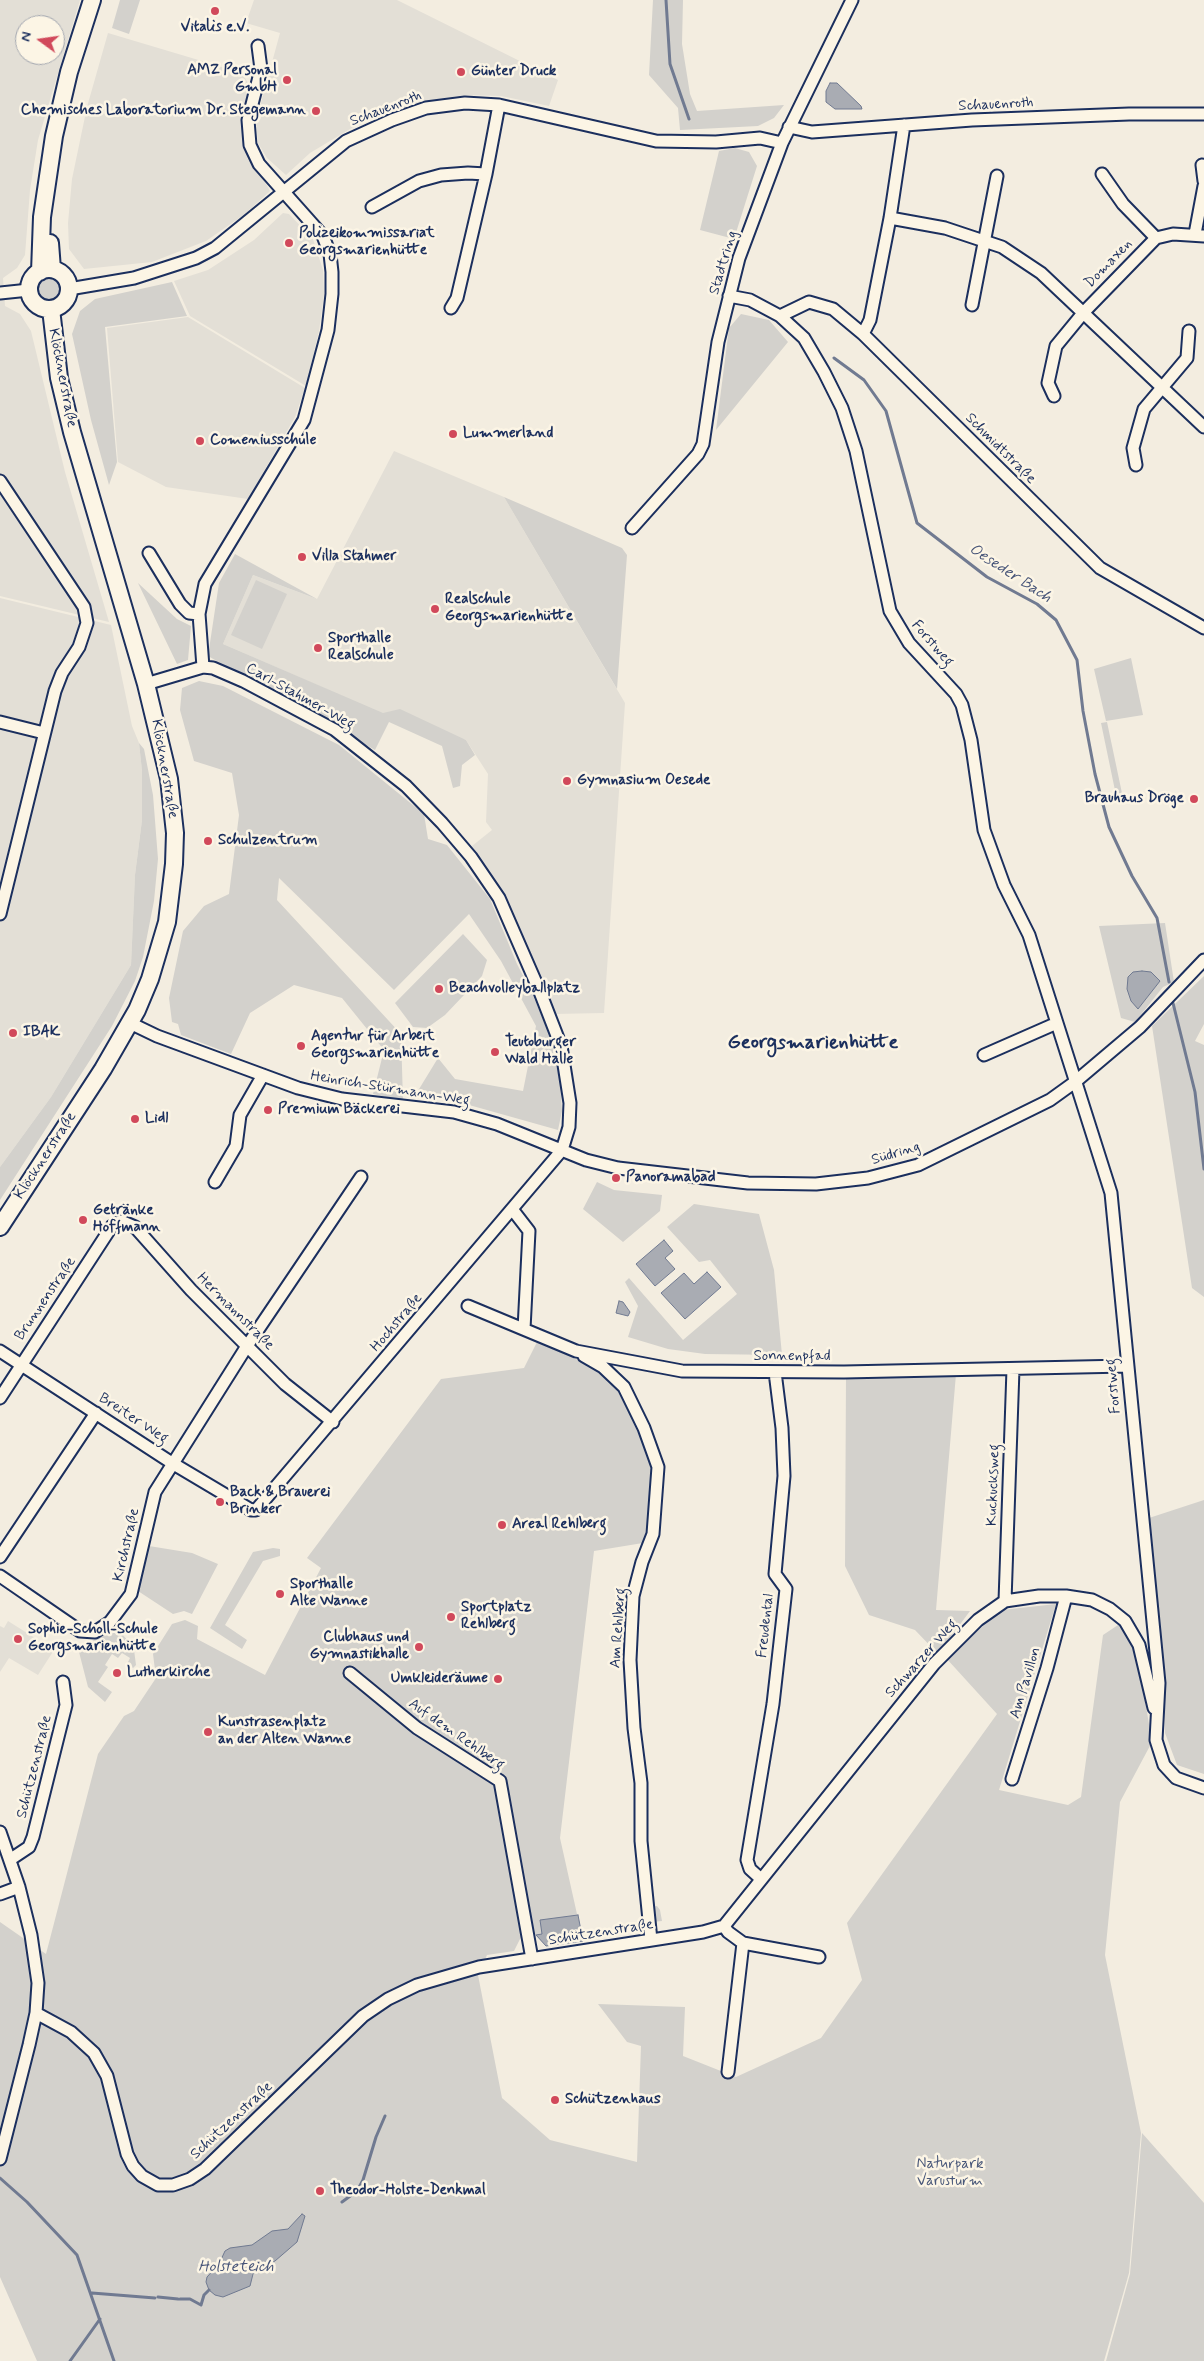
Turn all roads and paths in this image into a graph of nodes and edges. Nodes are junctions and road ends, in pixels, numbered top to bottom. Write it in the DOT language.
graph roads {
  1 [pos="92,0"];
  2 [pos="97,0"];
  3 [pos="103,0"];
  4 [pos="852,0"];
  5 [pos="94,30"];
  6 [pos="258,46"];
  7 [pos="499,105"];
  8 [pos="1204,114"];
  9 [pos="904,125"];
  10 [pos="789,127"];
  11 [pos="782,143"];
  12 [pos="1202,165"];
  13 [pos="486,174"];
  14 [pos="1102,174"];
  15 [pos="997,176"];
  16 [pos="1204,180"];
  17 [pos="1204,186"];
  18 [pos="284,192"];
  19 [pos="372,207"];
  20 [pos="890,218"];
  21 [pos="1199,235"];
  22 [pos="1156,238"];
  23 [pos="983,240"];
  24 [pos="46,270"];
  25 [pos="69,289"];
  26 [pos="29,290"];
  27 [pos="0,293"];
  28 [pos="729,296"];
  29 [pos="972,305"];
  30 [pos="451,308"];
  31 [pos="51,309"];
  32 [pos="1084,312"];
  33 [pos="780,316"];
  34 [pos="1189,331"];
  35 [pos="862,334"];
  36 [pos="1162,388"];
  37 [pos="1054,396"];
  38 [pos="1204,426"];
  39 [pos="1136,465"];
  40 [pos="0,481"];
  41 [pos="632,528"];
  42 [pos="149,553"];
  43 [pos="199,614"];
  44 [pos="1204,628"];
  45 [pos="202,667"];
  46 [pos="146,684"];
  47 [pos="0,722"];
  48 [pos="44,733"];
  49 [pos="0,914"];
  50 [pos="1204,960"];
  51 [pos="130,1023"];
  52 [pos="1057,1024"];
  53 [pos="984,1055"];
  54 [pos="263,1075"];
  55 [pos="1075,1082"];
  56 [pos="562,1150"];
  57 [pos="361,1177"];
  58 [pos="215,1182"];
  59 [pos="512,1209"];
  60 [pos="121,1221"];
  61 [pos="0,1227"];
  62 [pos="468,1306"];
  63 [pos="524,1330"];
  64 [pos="248,1346"];
  65 [pos="0,1351"];
  66 [pos="576,1351"];
  67 [pos="20,1365"];
  68 [pos="1126,1366"];
  69 [pos="1013,1369"];
  70 [pos="775,1372"];
  71 [pos="0,1398"];
  72 [pos="96,1414"];
  73 [pos="332,1422"];
  74 [pos="172,1463"];
  75 [pos="251,1510"];
  76 [pos="0,1557"];
  77 [pos="0,1576"];
  78 [pos="1066,1596"];
  79 [pos="1005,1601"];
  80 [pos="350,1673"];
  81 [pos="63,1682"];
  82 [pos="1156,1720"];
  83 [pos="1012,1778"];
  84 [pos="1204,1788"];
  85 [pos="0,1832"];
  86 [pos="11,1859"];
  87 [pos="761,1879"];
  88 [pos="19,1887"];
  89 [pos="0,1894"];
  90 [pos="724,1926"];
  91 [pos="651,1940"];
  92 [pos="743,1942"];
  93 [pos="820,1957"];
  94 [pos="532,1959"];
  95 [pos="36,2013"];
  96 [pos="728,2072"];
  97 [pos="0,2159"];
  1 -- 24 [label="main road"];
  2 -- 5 [label="main road"];
  3 -- 5 [label="main road"];
  4 -- 10 [label="street, Stadtring"];
  5 -- 24 [label="main road"];
  6 -- 18 [label="street"];
  7 -- 11 [label="street, Schauenroth"];
  7 -- 13 [label="street"];
  7 -- 18 [label="street, Schauenroth"];
  8 -- 9 [label="street, Schauenroth"];
  9 -- 10 [label="street, Schauenroth"];
  9 -- 20 [label="street"];
  10 -- 11 [label="street, Stadtring"];
  11 -- 28 [label="street, Stadtring"];
  12 -- 16 [label="street"];
  13 -- 19 [label="street"];
  13 -- 30 [label="street"];
  14 -- 22 [label="street, Domaxen"];
  15 -- 23 [label="street"];
  17 -- 21 [label="street, Domaxen"];
  18 -- 25 [label="street, Schauenroth"];
  18 -- 43 [label="street"];
  20 -- 23 [label="street"];
  20 -- 35 [label="street"];
  21 -- 22 [label="street, Domaxen"];
  22 -- 32 [label="street, Domaxen"];
  23 -- 29 [label="street"];
  23 -- 32 [label="street"];
  24 -- 25 [label="main road"];
  24 -- 26 [label="main road"];
  25 -- 31 [label="main road"];
  26 -- 27 [label="street"];
  26 -- 31 [label="main road"];
  28 -- 33 [label="street, Forstweg"];
  28 -- 41 [label="street, Stadtring"];
  31 -- 46 [label="main road, Klöcknerstraße"];
  32 -- 36 [label="street"];
  32 -- 37 [label="street, Domaxen"];
  33 -- 35 [label="street, Schmidtstraße"];
  33 -- 52 [label="street, Forstweg"];
  34 -- 36 [label="street"];
  35 -- 44 [label="street, Schmidtstraße"];
  36 -- 38 [label="street"];
  36 -- 39 [label="street"];
  40 -- 48 [label="street"];
  42 -- 43 [label="street"];
  43 -- 45 [label="street"];
  45 -- 46 [label="street"];
  45 -- 56 [label="street, Carl-Stahmer-Weg"];
  46 -- 51 [label="main road, Klöcknerstraße"];
  47 -- 48 [label="street"];
  48 -- 49 [label="street"];
  50 -- 55 [label="street, Südring"];
  51 -- 54 [label="street, Heinrich-Stürmann-Weg"];
  51 -- 61 [label="main road, Klöcknerstraße"];
  52 -- 53 [label="street"];
  52 -- 55 [label="street, Forstweg"];
  54 -- 56 [label="street, Heinrich-Stürmann-Weg"];
  54 -- 58 [label="street"];
  55 -- 56 [label="street, Südring"];
  55 -- 68 [label="street, Forstweg"];
  56 -- 59 [label="street, Hochstraße"];
  57 -- 64 [label="street, Kirchstraße"];
  59 -- 63 [label="street"];
  59 -- 73 [label="street, Hochstraße"];
  60 -- 64 [label="street, Hermannstraße"];
  60 -- 67 [label="street, Brunnenstraße"];
  62 -- 63 [label="street, Sonnenpfad"];
  63 -- 66 [label="street, Sonnenpfad"];
  64 -- 73 [label="street, Hermannstraße"];
  64 -- 74 [label="street, Kirchstraße"];
  65 -- 67 [label="street, Breiter Weg"];
  66 -- 70 [label="street, Sonnenpfad"];
  66 -- 91 [label="street, Am Rehlberg"];
  67 -- 71 [label="street, Brunnenstraße"];
  67 -- 72 [label="street, Breiter Weg"];
  68 -- 69 [label="street, Sonnenpfad"];
  68 -- 82 [label="street, Forstweg"];
  69 -- 70 [label="street, Sonnenpfad"];
  69 -- 79 [label="street, Kuckucksweg"];
  70 -- 87 [label="street, Freudental"];
  72 -- 74 [label="street, Breiter Weg"];
  72 -- 76 [label="street"];
  73 -- 75 [label="street, Hochstraße"];
  74 -- 75 [label="street, Breiter Weg"];
  74 -- 77 [label="street, Kirchstraße"];
  78 -- 79 [label="street, Schwarzer Weg"];
  78 -- 82 [label="street, Schwarzer Weg"];
  78 -- 83 [label="street, Am Pavillon"];
  79 -- 87 [label="street, Schwarzer Weg"];
  80 -- 94 [label="street, Auf dem Rehlberg"];
  81 -- 86 [label="street, Schützenstraße"];
  82 -- 84 [label="street, Forstweg"];
  85 -- 86 [label="street"];
  86 -- 88 [label="street"];
  87 -- 90 [label="street, Schwarzer Weg"];
  88 -- 89 [label="street"];
  88 -- 95 [label="street"];
  90 -- 91 [label="street, Schützenstraße"];
  90 -- 92 [label="street"];
  91 -- 94 [label="street, Schützenstraße"];
  92 -- 93 [label="street"];
  92 -- 96 [label="street"];
  94 -- 95 [label="street, Schützenstraße"];
  95 -- 97 [label="street"];
}
